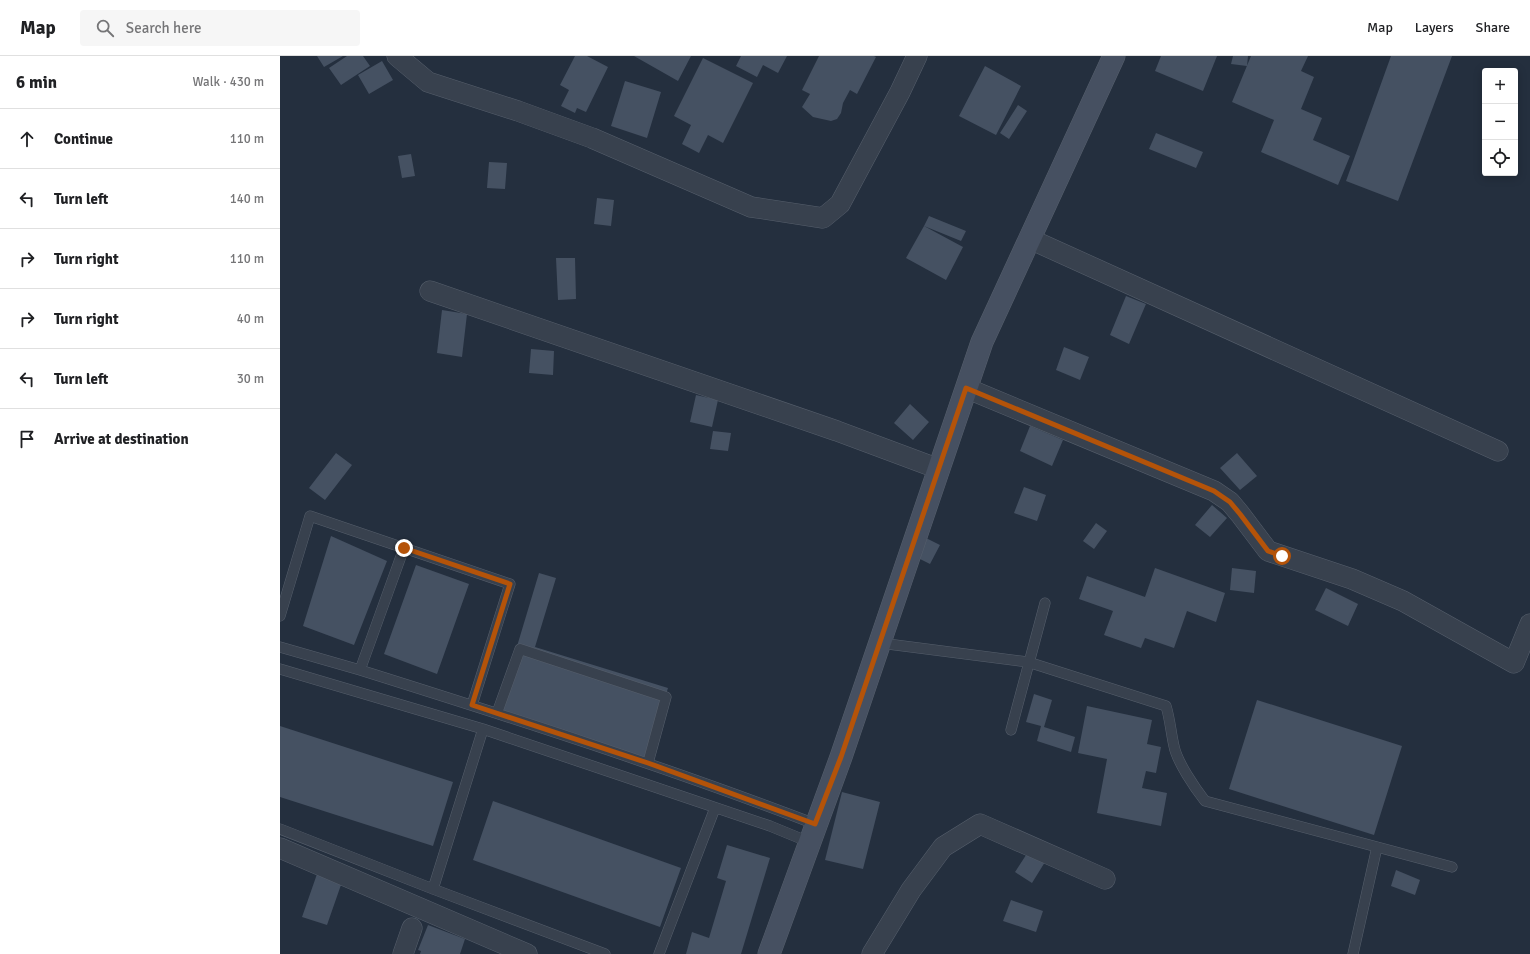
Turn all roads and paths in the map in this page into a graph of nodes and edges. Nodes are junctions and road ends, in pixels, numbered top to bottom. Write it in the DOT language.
graph roads {
  1 [pos="397,56"];
  2 [pos="917,56"];
  3 [pos="1114,56"];
  4 [pos="1030,238"];
  5 [pos="430,291"];
  6 [pos="966,388"];
  7 [pos="1498,450"];
  8 [pos="939,469"];
  9 [pos="404,548"];
  10 [pos="1045,603"];
  11 [pos="280,616"];
  12 [pos="1530,624"];
  13 [pos="880,643"];
  14 [pos="280,647"];
  15 [pos="1028,662"];
  16 [pos="280,668"];
  17 [pos="360,670"];
  18 [pos="472,705"];
  19 [pos="497,713"];
  20 [pos="483,729"];
  21 [pos="1011,730"];
  22 [pos="648,763"];
  23 [pos="715,808"];
  24 [pos="280,830"];
  25 [pos="812,833"];
  26 [pos="1377,847"];
  27 [pos="280,848"];
  28 [pos="1452,867"];
  29 [pos="1106,879"];
  30 [pos="432,890"];
  31 [pos="412,928"];
  32 [pos="403,954"];
  33 [pos="527,954"];
  34 [pos="605,954"];
  35 [pos="659,954"];
  36 [pos="769,954"];
  37 [pos="872,954"];
  38 [pos="1353,954"];
  1 -- 2 [label="street"];
  3 -- 4 [label="street"];
  4 -- 6 [label="street"];
  4 -- 7 [label="street"];
  5 -- 8 [label="street"];
  6 -- 8 [label="street"];
  6 -- 12 [label="street"];
  8 -- 13 [label="street"];
  9 -- 11 [label="lane"];
  9 -- 17 [label="lane"];
  9 -- 18 [label="lane"];
  10 -- 15 [label="lane"];
  13 -- 15 [label="lane"];
  13 -- 25 [label="street"];
  14 -- 17 [label="lane"];
  15 -- 21 [label="lane"];
  15 -- 26 [label="lane"];
  16 -- 20 [label="lane"];
  17 -- 18 [label="lane"];
  18 -- 19 [label="lane"];
  19 -- 22 [label="lane"];
  19 -- 22 [label="lane"];
  20 -- 23 [label="lane"];
  20 -- 30 [label="lane"];
  22 -- 25 [label="lane"];
  23 -- 25 [label="lane"];
  23 -- 35 [label="lane"];
  24 -- 30 [label="lane"];
  25 -- 36 [label="street"];
  26 -- 28 [label="lane"];
  26 -- 38 [label="lane"];
  27 -- 33 [label="street"];
  29 -- 37 [label="street"];
  30 -- 34 [label="lane"];
  31 -- 32 [label="street"];
}
